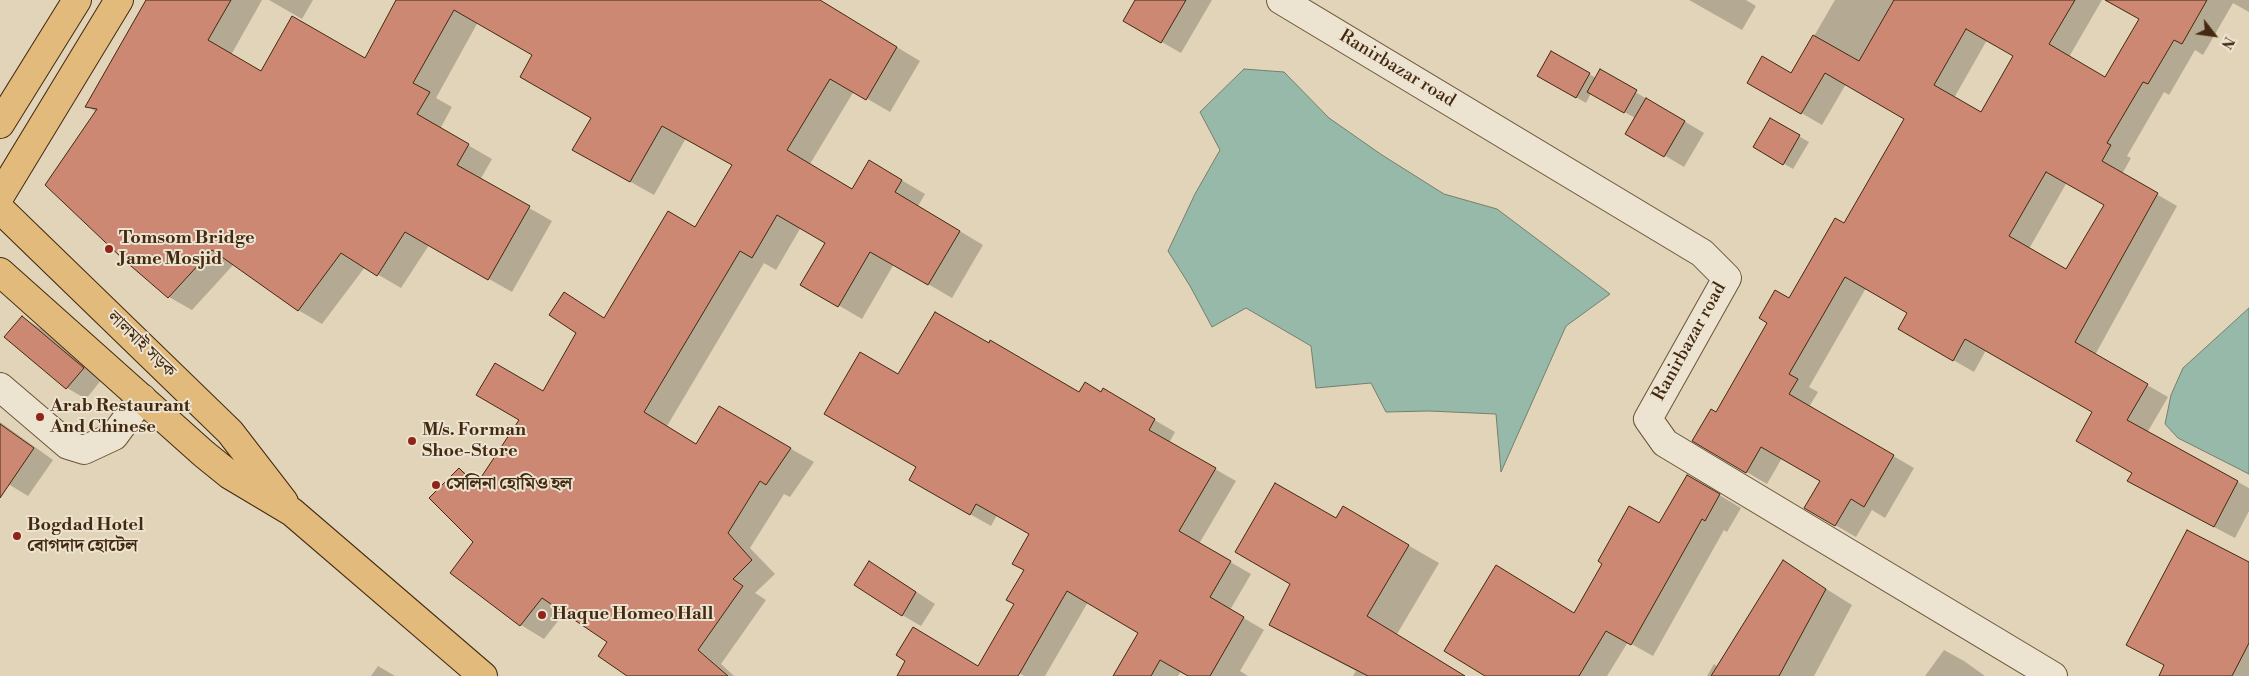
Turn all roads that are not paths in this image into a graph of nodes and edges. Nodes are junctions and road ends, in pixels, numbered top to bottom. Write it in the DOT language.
graph roads {
  1 [pos="77,0"];
  2 [pos="119,0"];
  3 [pos="1282,0"];
  4 [pos="0,124"];
  5 [pos="0,196"];
  6 [pos="0,209"];
  7 [pos="0,272"];
  8 [pos="0,387"];
  9 [pos="142,398"];
  10 [pos="292,512"];
  11 [pos="483,676"];
  12 [pos="2053,676"];
  1 -- 4 [label="main road"];
  2 -- 5 [label="main road"];
  3 -- 12 [label="street, Ranirbazar road"];
  6 -- 10 [label="main road, লালমাই সড়ক"];
  7 -- 9 [label="main road, লালমাই সড়ক"];
  8 -- 9 [label="street"];
  9 -- 10 [label="main road, লালমাই সড়ক"];
  10 -- 11 [label="main road, লালমাই সড়ক"];
}
